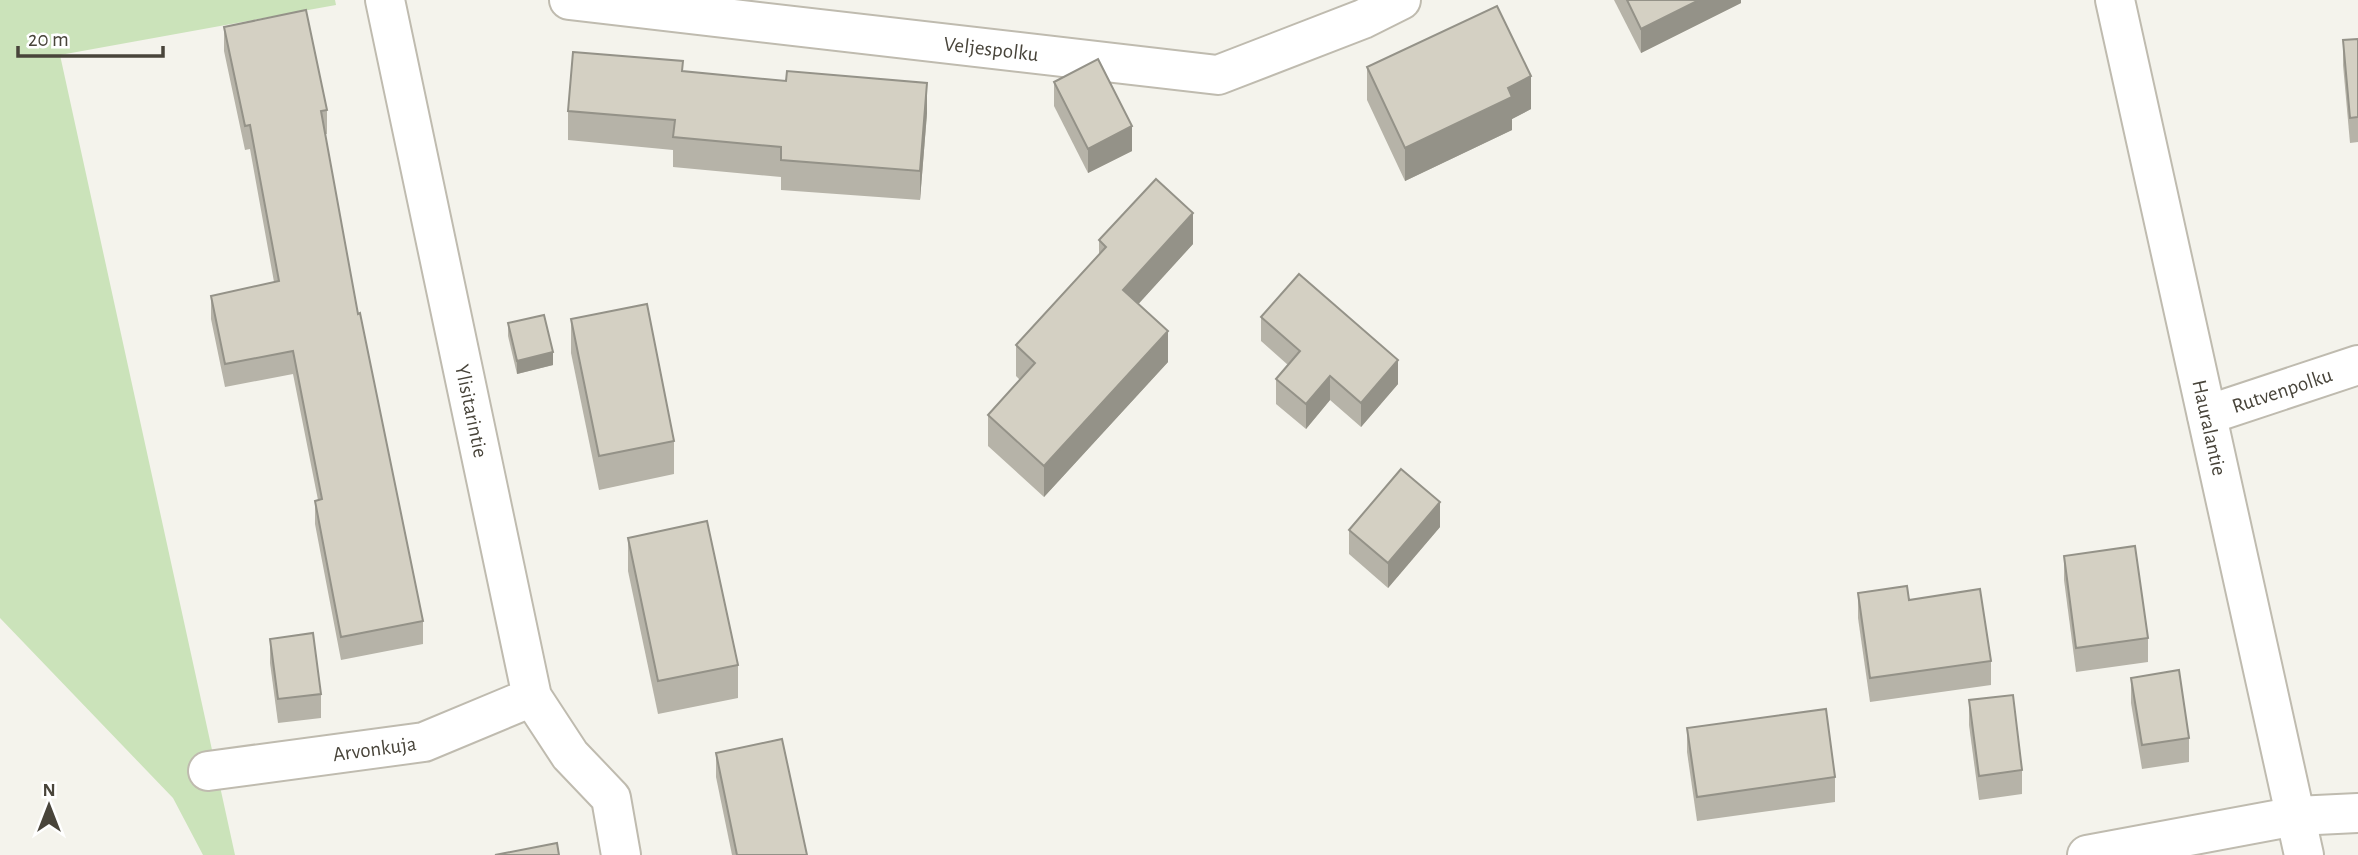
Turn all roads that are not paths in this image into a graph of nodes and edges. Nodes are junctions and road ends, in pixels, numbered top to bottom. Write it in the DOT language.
graph roads {
  1 [pos="385,0"];
  2 [pos="569,0"];
  3 [pos="1401,0"];
  4 [pos="2115,0"];
  5 [pos="778,11"];
  6 [pos="2358,365"];
  7 [pos="2207,415"];
  8 [pos="532,697"];
  9 [pos="208,771"];
  10 [pos="2358,813"];
  11 [pos="2295,816"];
  12 [pos="621,855"];
  13 [pos="2087,855"];
  14 [pos="2304,855"];
  1 -- 8 [label="street, Ylisitarintie"];
  2 -- 5 [label="street, Veljespolku"];
  3 -- 5 [label="street, Veljespolku"];
  4 -- 7 [label="street, Hauralantie"];
  6 -- 7 [label="street, Rutvenpolku"];
  7 -- 11 [label="street, Hauralantie"];
  8 -- 9 [label="street, Arvonkuja"];
  8 -- 12 [label="street, Ylisitarintie"];
  10 -- 11 [label="street"];
  11 -- 13 [label="street"];
  11 -- 14 [label="street, Hauralantie"];
}
